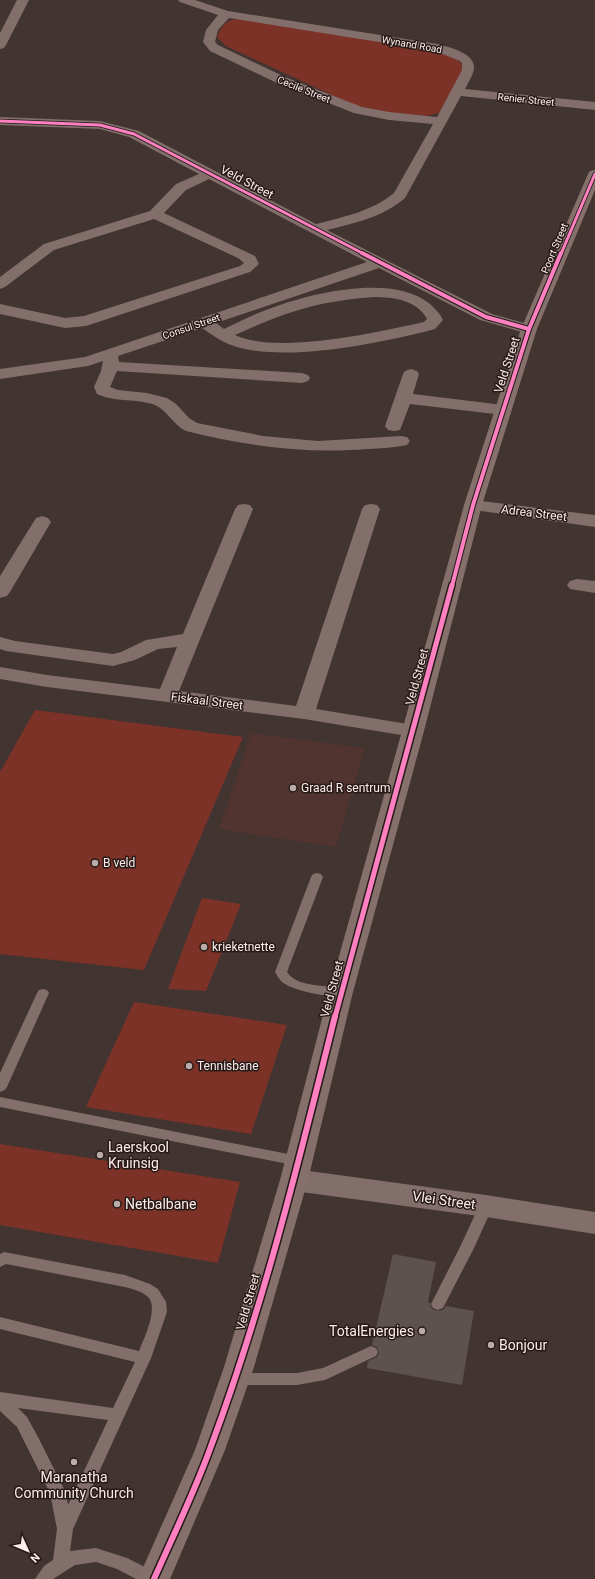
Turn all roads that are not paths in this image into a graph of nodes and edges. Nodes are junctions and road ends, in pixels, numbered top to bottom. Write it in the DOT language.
graph roads {
  1 [pos="23,0"];
  2 [pos="184,0"];
  3 [pos="226,14"];
  4 [pos="0,45"];
  5 [pos="458,92"];
  6 [pos="595,106"];
  7 [pos="0,120"];
  8 [pos="441,121"];
  9 [pos="210,174"];
  10 [pos="595,174"];
  11 [pos="592,191"];
  12 [pos="155,214"];
  13 [pos="314,230"];
  14 [pos="379,263"];
  15 [pos="0,284"];
  16 [pos="0,309"];
  17 [pos="204,322"];
  18 [pos="529,329"];
  19 [pos="223,335"];
  20 [pos="110,360"];
  21 [pos="0,374"];
  22 [pos="410,374"];
  23 [pos="302,378"];
  24 [pos="403,398"];
  25 [pos="503,410"];
  26 [pos="394,426"];
  27 [pos="401,441"];
  28 [pos="473,505"];
  29 [pos="244,509"];
  30 [pos="371,509"];
  31 [pos="595,521"];
  32 [pos="42,522"];
  33 [pos="0,592"];
  34 [pos="190,639"];
  35 [pos="0,643"];
  36 [pos="0,673"];
  37 [pos="167,696"];
  38 [pos="304,713"];
  39 [pos="413,731"];
  40 [pos="317,877"];
  41 [pos="341,992"];
  42 [pos="43,993"];
  43 [pos="0,1087"];
  44 [pos="0,1102"];
  45 [pos="296,1171"];
  46 [pos="486,1206"];
  47 [pos="595,1223"];
  48 [pos="0,1261"];
  49 [pos="438,1304"];
  50 [pos="0,1323"];
  51 [pos="372,1352"];
  52 [pos="144,1358"];
  53 [pos="235,1379"];
  54 [pos="0,1400"];
  55 [pos="118,1415"];
  56 [pos="65,1529"];
  57 [pos="61,1563"];
  58 [pos="43,1579"];
  59 [pos="154,1579"];
  1 -- 4 [label="street"];
  2 -- 3 [label="street, Wynand Road"];
  3 -- 5 [label="street, Wynand Road"];
  3 -- 8 [label="street, Cecile Street"];
  5 -- 6 [label="street, Renier Street"];
  5 -- 8 [label="street, Wynand Road"];
  7 -- 9 [label="street, Veld Street"];
  8 -- 13 [label="street, Wynand Road"];
  9 -- 12 [label="street"];
  9 -- 13 [label="street, Veld Street"];
  10 -- 11 [label="street, Poort Street"];
  11 -- 18 [label="street, Poort Street"];
  12 -- 15 [label="street"];
  12 -- 16 [label="street"];
  13 -- 14 [label="street, Veld Street"];
  14 -- 17 [label="street, Consul Street"];
  14 -- 18 [label="street, Veld Street"];
  17 -- 19 [label="street"];
  17 -- 20 [label="street, Consul Street"];
  18 -- 25 [label="street, Veld Street"];
  19 -- 19 [label="street"];
  20 -- 21 [label="street, Consul Street"];
  20 -- 23 [label="street"];
  20 -- 27 [label="street"];
  22 -- 24 [label="street"];
  24 -- 25 [label="street"];
  24 -- 26 [label="street"];
  25 -- 28 [label="street, Veld Street"];
  28 -- 31 [label="street, Adrea Street"];
  28 -- 39 [label="street, Veld Street"];
  29 -- 34 [label="street"];
  30 -- 38 [label="street"];
  32 -- 33 [label="street"];
  34 -- 35 [label="street"];
  34 -- 37 [label="street"];
  36 -- 37 [label="street, Fiskaal Street"];
  37 -- 38 [label="street, Fiskaal Street"];
  38 -- 39 [label="street, Fiskaal Street"];
  39 -- 41 [label="street, Veld Street"];
  40 -- 41 [label="lane"];
  41 -- 45 [label="street, Veld Street"];
  42 -- 43 [label="lane"];
  44 -- 45 [label="lane"];
  45 -- 46 [label="street, Vlei Street"];
  45 -- 53 [label="street, Veld Street"];
  46 -- 47 [label="street, Vlei Street"];
  46 -- 49 [label="lane"];
  48 -- 52 [label="lane"];
  50 -- 52 [label="lane"];
  51 -- 53 [label="lane"];
  52 -- 55 [label="lane"];
  53 -- 59 [label="street, Veld Street"];
  54 -- 55 [label="lane"];
  54 -- 56 [label="lane"];
  55 -- 56 [label="lane"];
  56 -- 57 [label="lane"];
  57 -- 58 [label="lane"];
  57 -- 59 [label="lane"];
}
